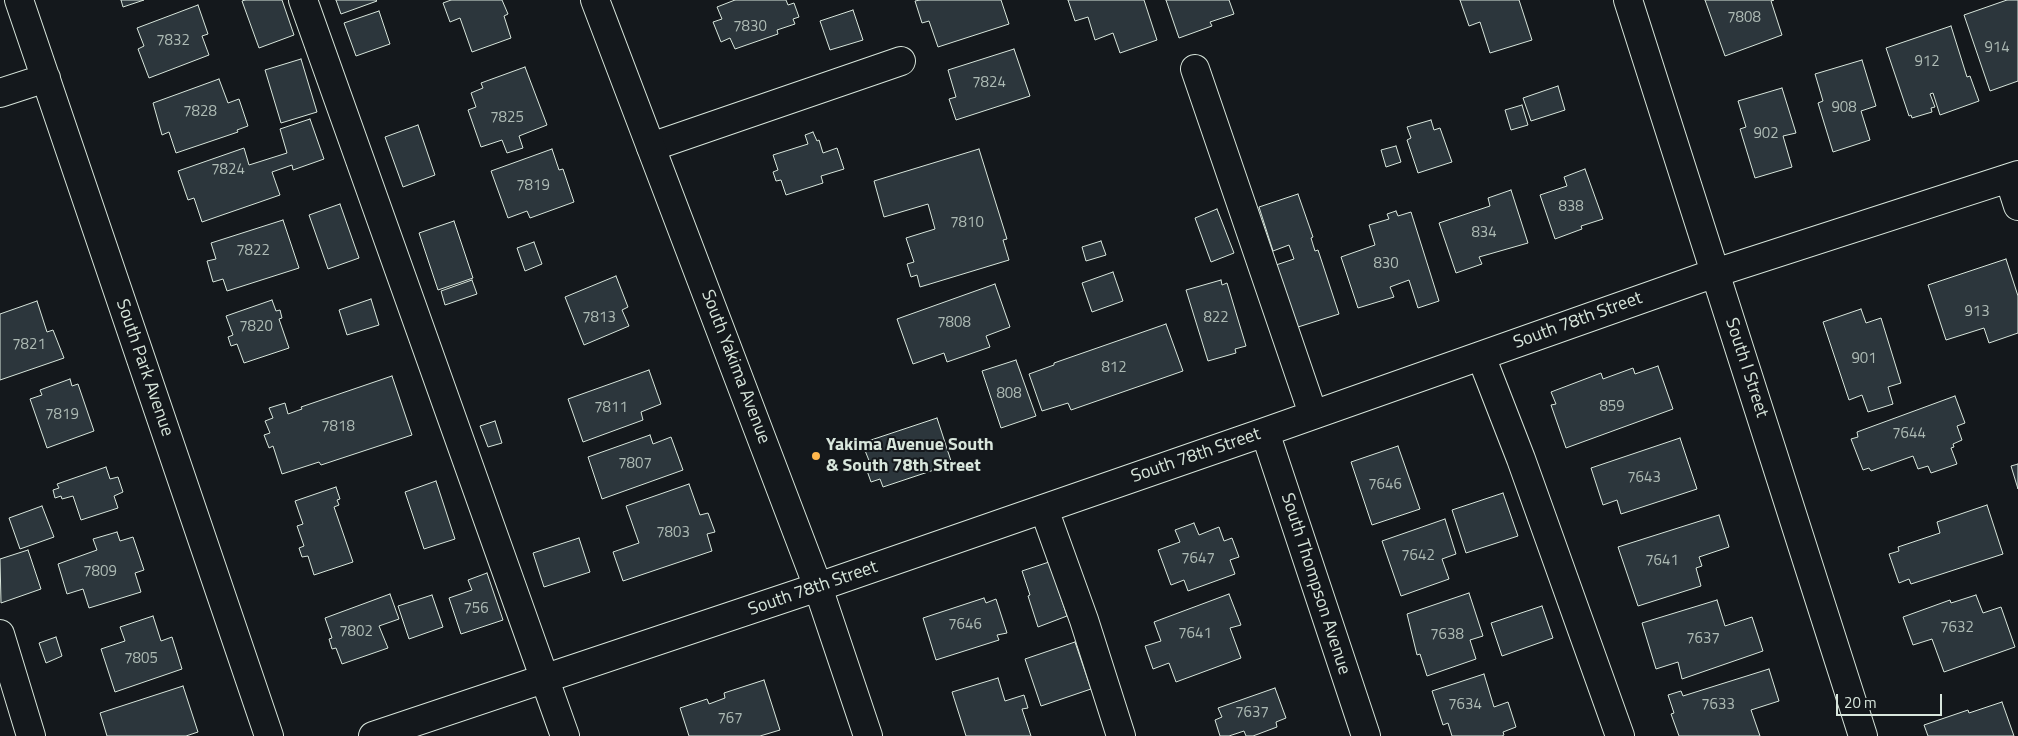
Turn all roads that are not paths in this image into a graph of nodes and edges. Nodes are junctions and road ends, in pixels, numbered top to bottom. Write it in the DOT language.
graph roads {
  1 [pos="19,0"];
  2 [pos="303,0"];
  3 [pos="595,0"];
  4 [pos="1628,0"];
  5 [pos="901,61"];
  6 [pos="1195,69"];
  7 [pos="46,78"];
  8 [pos="0,93"];
  9 [pos="651,147"];
  10 [pos="2014,176"];
  11 [pos="2018,206"];
  12 [pos="1715,273"];
  13 [pos="1481,356"];
  14 [pos="1313,414"];
  15 [pos="1265,432"];
  16 [pos="1044,509"];
  17 [pos="818,587"];
  18 [pos="0,634"];
  19 [pos="546,679"];
  20 [pos="31,736"];
  21 [pos="269,736"];
  22 [pos="373,736"];
  23 [pos="565,736"];
  24 [pos="868,736"];
  25 [pos="1121,736"];
  26 [pos="1366,736"];
  27 [pos="1620,736"];
  28 [pos="1863,736"];
  1 -- 7 [label="street, South Park Avenue"];
  2 -- 19 [label="street"];
  3 -- 9 [label="street, South Yakima Avenue"];
  4 -- 12 [label="street, South I Street"];
  5 -- 9 [label="street"];
  6 -- 14 [label="street"];
  7 -- 8 [label="street"];
  7 -- 21 [label="street, South Park Avenue"];
  9 -- 17 [label="street, South Yakima Avenue"];
  10 -- 11 [label="street"];
  10 -- 12 [label="street, South 78th Street"];
  12 -- 13 [label="street, South 78th Street"];
  12 -- 28 [label="street, South I Street"];
  13 -- 14 [label="street, South 78th Street"];
  13 -- 27 [label="street"];
  14 -- 15 [label="street, South 78th Street"];
  15 -- 16 [label="street, South 78th Street"];
  15 -- 26 [label="street, South Thompson Avenue"];
  16 -- 17 [label="street, South 78th Street"];
  16 -- 25 [label="street"];
  17 -- 19 [label="street, South 78th Street"];
  17 -- 24 [label="street, South Yakima Avenue"];
  18 -- 20 [label="street"];
  19 -- 22 [label="street, South 78th Street"];
  19 -- 23 [label="street"];
}
